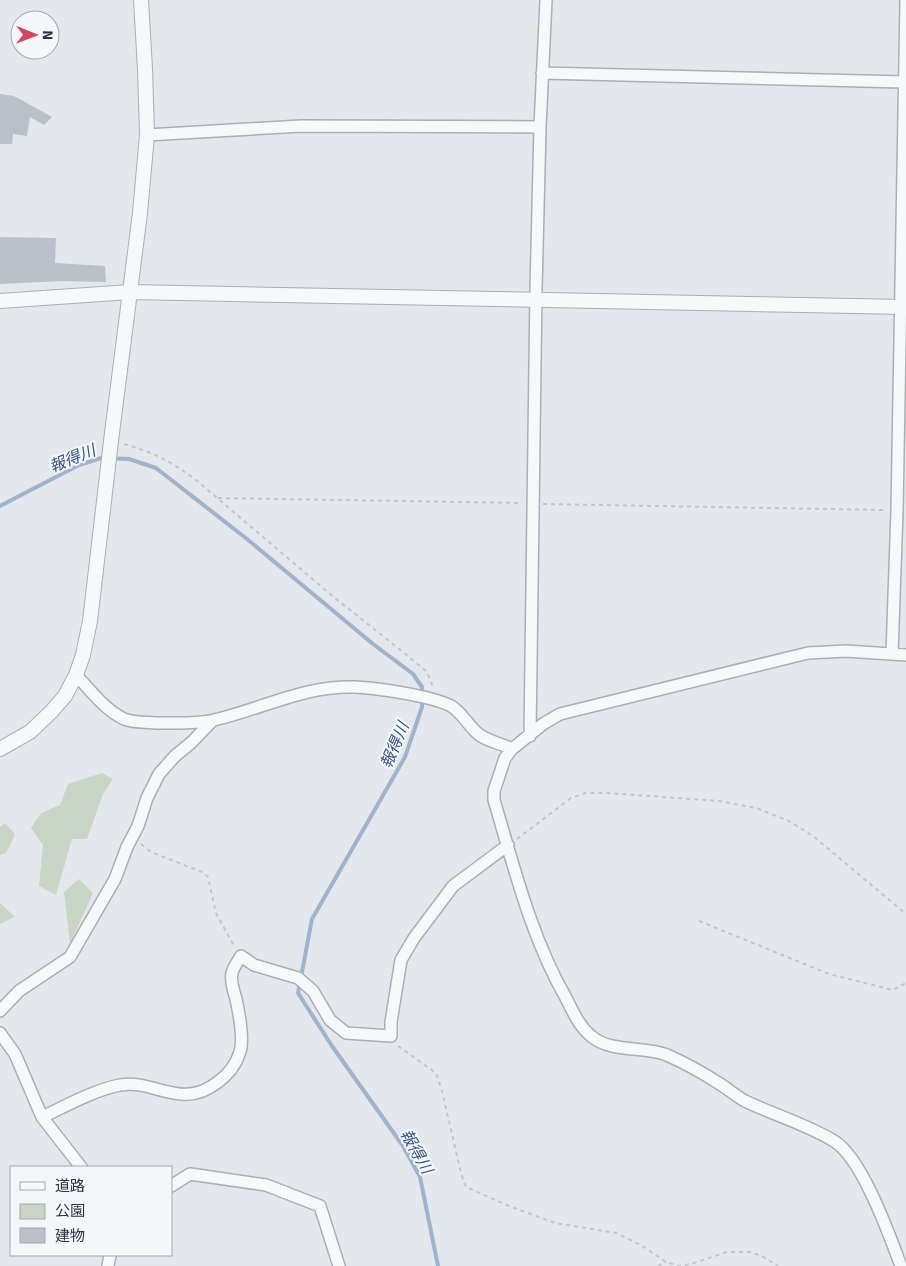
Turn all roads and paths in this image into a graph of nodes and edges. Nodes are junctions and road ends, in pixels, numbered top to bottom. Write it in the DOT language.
graph roads {
  1 [pos="141,0"];
  2 [pos="546,0"];
  3 [pos="906,0"];
  4 [pos="542,73"];
  5 [pos="904,82"];
  6 [pos="540,127"];
  7 [pos="147,134"];
  8 [pos="130,292"];
  9 [pos="535,300"];
  10 [pos="0,301"];
  11 [pos="903,307"];
  12 [pos="111,440"];
  13 [pos="218,498"];
  14 [pos="533,504"];
  15 [pos="897,510"];
  16 [pos="892,654"];
  17 [pos="906,655"];
  18 [pos="76,675"];
  19 [pos="438,701"];
  20 [pos="212,721"];
  21 [pos="530,736"];
  22 [pos="0,749"];
  23 [pos="512,749"];
  24 [pos="132,837"];
  25 [pos="508,845"];
  26 [pos="906,914"];
  27 [pos="699,921"];
  28 [pos="241,956"];
  29 [pos="906,983"];
  30 [pos="0,1011"];
  31 [pos="0,1033"];
  32 [pos="391,1036"];
  33 [pos="42,1117"];
  34 [pos="80,1166"];
  35 [pos="172,1185"];
  36 [pos="666,1262"];
  37 [pos="339,1266"];
  38 [pos="658,1266"];
  39 [pos="778,1266"];
  40 [pos="901,1266"];
  1 -- 7 [label="street"];
  2 -- 4 [label="street"];
  3 -- 5 [label="street"];
  4 -- 5 [label="street"];
  4 -- 6 [label="street"];
  5 -- 11 [label="street"];
  6 -- 7 [label="street"];
  6 -- 9 [label="street"];
  7 -- 8 [label="street"];
  8 -- 9 [label="street"];
  8 -- 10 [label="street"];
  8 -- 12 [label="street"];
  9 -- 11 [label="street"];
  9 -- 14 [label="street"];
  11 -- 15 [label="street"];
  12 -- 13 [label="path"];
  12 -- 18 [label="street"];
  13 -- 14 [label="path"];
  13 -- 19 [label="path"];
  14 -- 15 [label="path"];
  14 -- 21 [label="street"];
  15 -- 16 [label="street"];
  16 -- 17 [label="street"];
  16 -- 21 [label="street"];
  18 -- 20 [label="street"];
  18 -- 22 [label="street"];
  19 -- 20 [label="street"];
  19 -- 23 [label="street"];
  20 -- 24 [label="street"];
  21 -- 23 [label="street"];
  23 -- 25 [label="street"];
  24 -- 28 [label="path"];
  24 -- 30 [label="street"];
  25 -- 26 [label="path"];
  25 -- 32 [label="street"];
  25 -- 40 [label="street"];
  27 -- 29 [label="path"];
  28 -- 32 [label="street"];
  28 -- 33 [label="street"];
  31 -- 33 [label="street"];
  32 -- 36 [label="path"];
  33 -- 34 [label="street"];
  35 -- 37 [label="street"];
  36 -- 38 [label="path"];
  36 -- 39 [label="path"];
}
